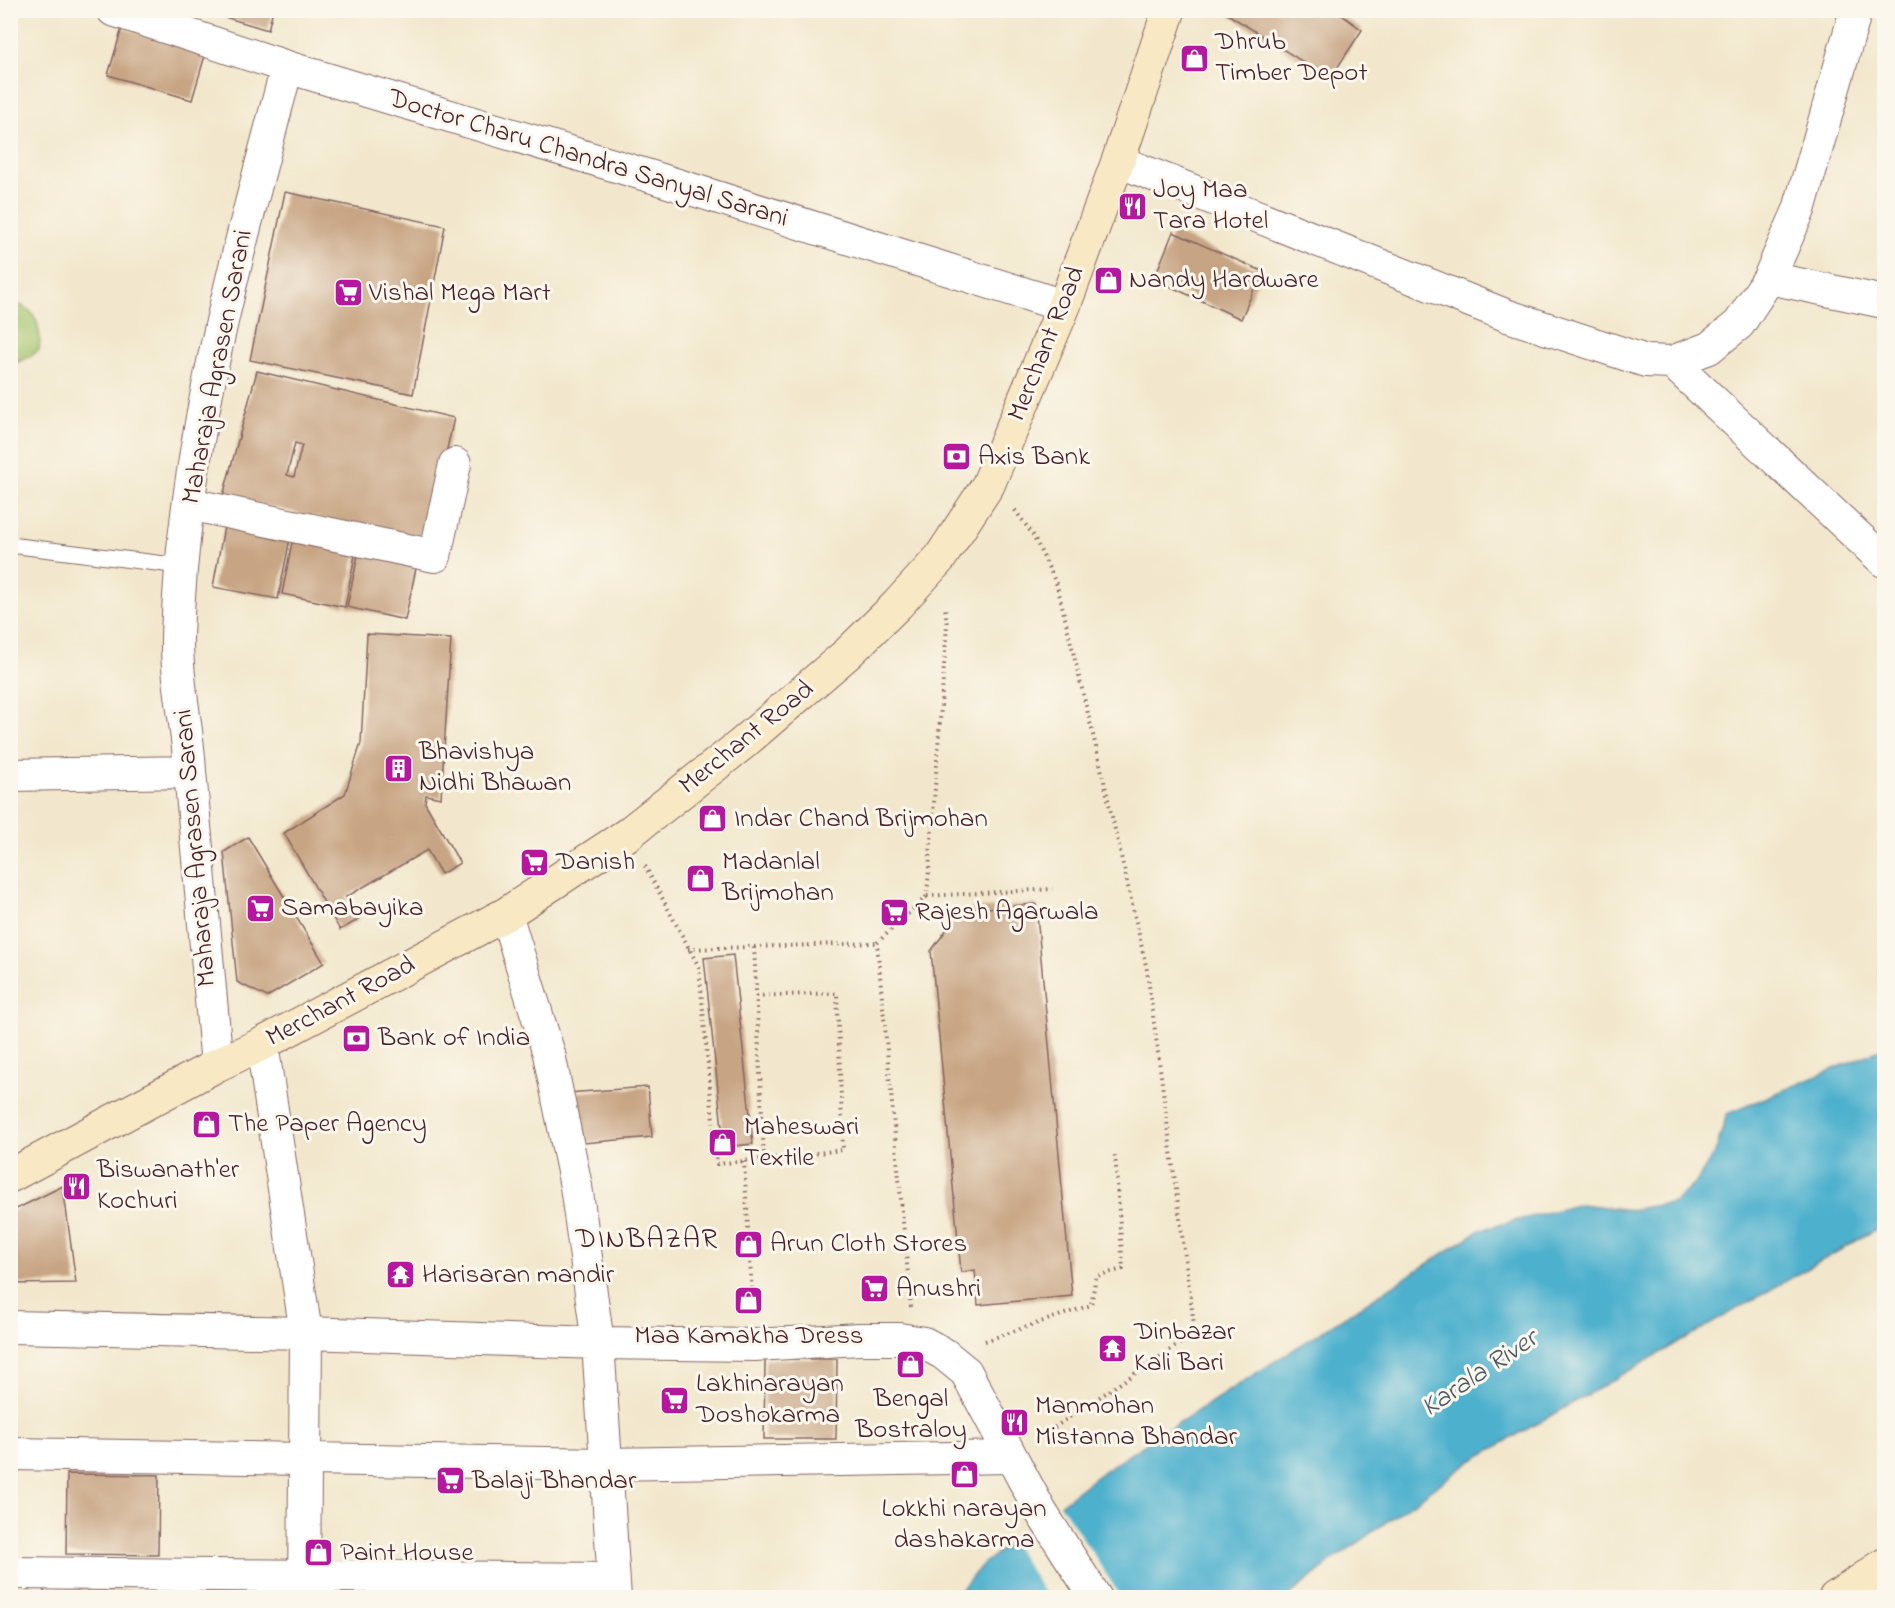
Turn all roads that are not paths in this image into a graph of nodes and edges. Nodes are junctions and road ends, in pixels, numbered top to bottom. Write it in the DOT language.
graph roads {
  1 [pos="113,10"];
  2 [pos="1169,10"];
  3 [pos="1856,10"];
  4 [pos="287,67"];
  5 [pos="1118,161"];
  6 [pos="1769,278"];
  7 [pos="1884,302"];
  8 [pos="1064,306"];
  9 [pos="1672,362"];
  10 [pos="455,464"];
  11 [pos="189,504"];
  12 [pos="10,545"];
  13 [pos="1884,561"];
  14 [pos="182,567"];
  15 [pos="190,772"];
  16 [pos="10,775"];
  17 [pos="507,915"];
  18 [pos="262,1044"];
  19 [pos="216,1065"];
  20 [pos="10,1176"];
  21 [pos="10,1327"];
  22 [pos="306,1334"];
  23 [pos="598,1343"];
  24 [pos="10,1454"];
  25 [pos="1011,1457"];
  26 [pos="305,1458"];
  27 [pos="606,1464"];
  28 [pos="1884,1565"];
  29 [pos="10,1573"];
  30 [pos="304,1587"];
  31 [pos="614,1588"];
  32 [pos="1096,1598"];
  33 [pos="1836,1598"];
  1 -- 4 [label="street, Doctor Charu Chandra Sanyal Sarani"];
  2 -- 5 [label="street, Merchant Road"];
  3 -- 6 [label="street"];
  4 -- 8 [label="street, Doctor Charu Chandra Sanyal Sarani"];
  4 -- 11 [label="street, Maharaja Agrasen Sarani"];
  5 -- 8 [label="street, Merchant Road"];
  5 -- 9 [label="street"];
  6 -- 7 [label="street"];
  6 -- 9 [label="street"];
  8 -- 17 [label="street, Merchant Road"];
  9 -- 13 [label="street"];
  10 -- 11 [label="street"];
  11 -- 14 [label="street, Maharaja Agrasen Sarani"];
  12 -- 14 [label="lane"];
  14 -- 15 [label="street, Maharaja Agrasen Sarani"];
  15 -- 16 [label="street"];
  15 -- 19 [label="street, Maharaja Agrasen Sarani"];
  17 -- 18 [label="street, Merchant Road"];
  17 -- 23 [label="street"];
  18 -- 19 [label="street, Merchant Road"];
  18 -- 22 [label="street"];
  19 -- 20 [label="street, Merchant Road"];
  21 -- 22 [label="street"];
  22 -- 23 [label="street"];
  22 -- 26 [label="street"];
  23 -- 25 [label="street"];
  23 -- 27 [label="street"];
  24 -- 26 [label="street"];
  25 -- 27 [label="street"];
  25 -- 32 [label="street"];
  26 -- 27 [label="street"];
  26 -- 30 [label="street"];
  27 -- 31 [label="street"];
  28 -- 33 [label="street"];
  29 -- 30 [label="street"];
  30 -- 31 [label="street"];
}
